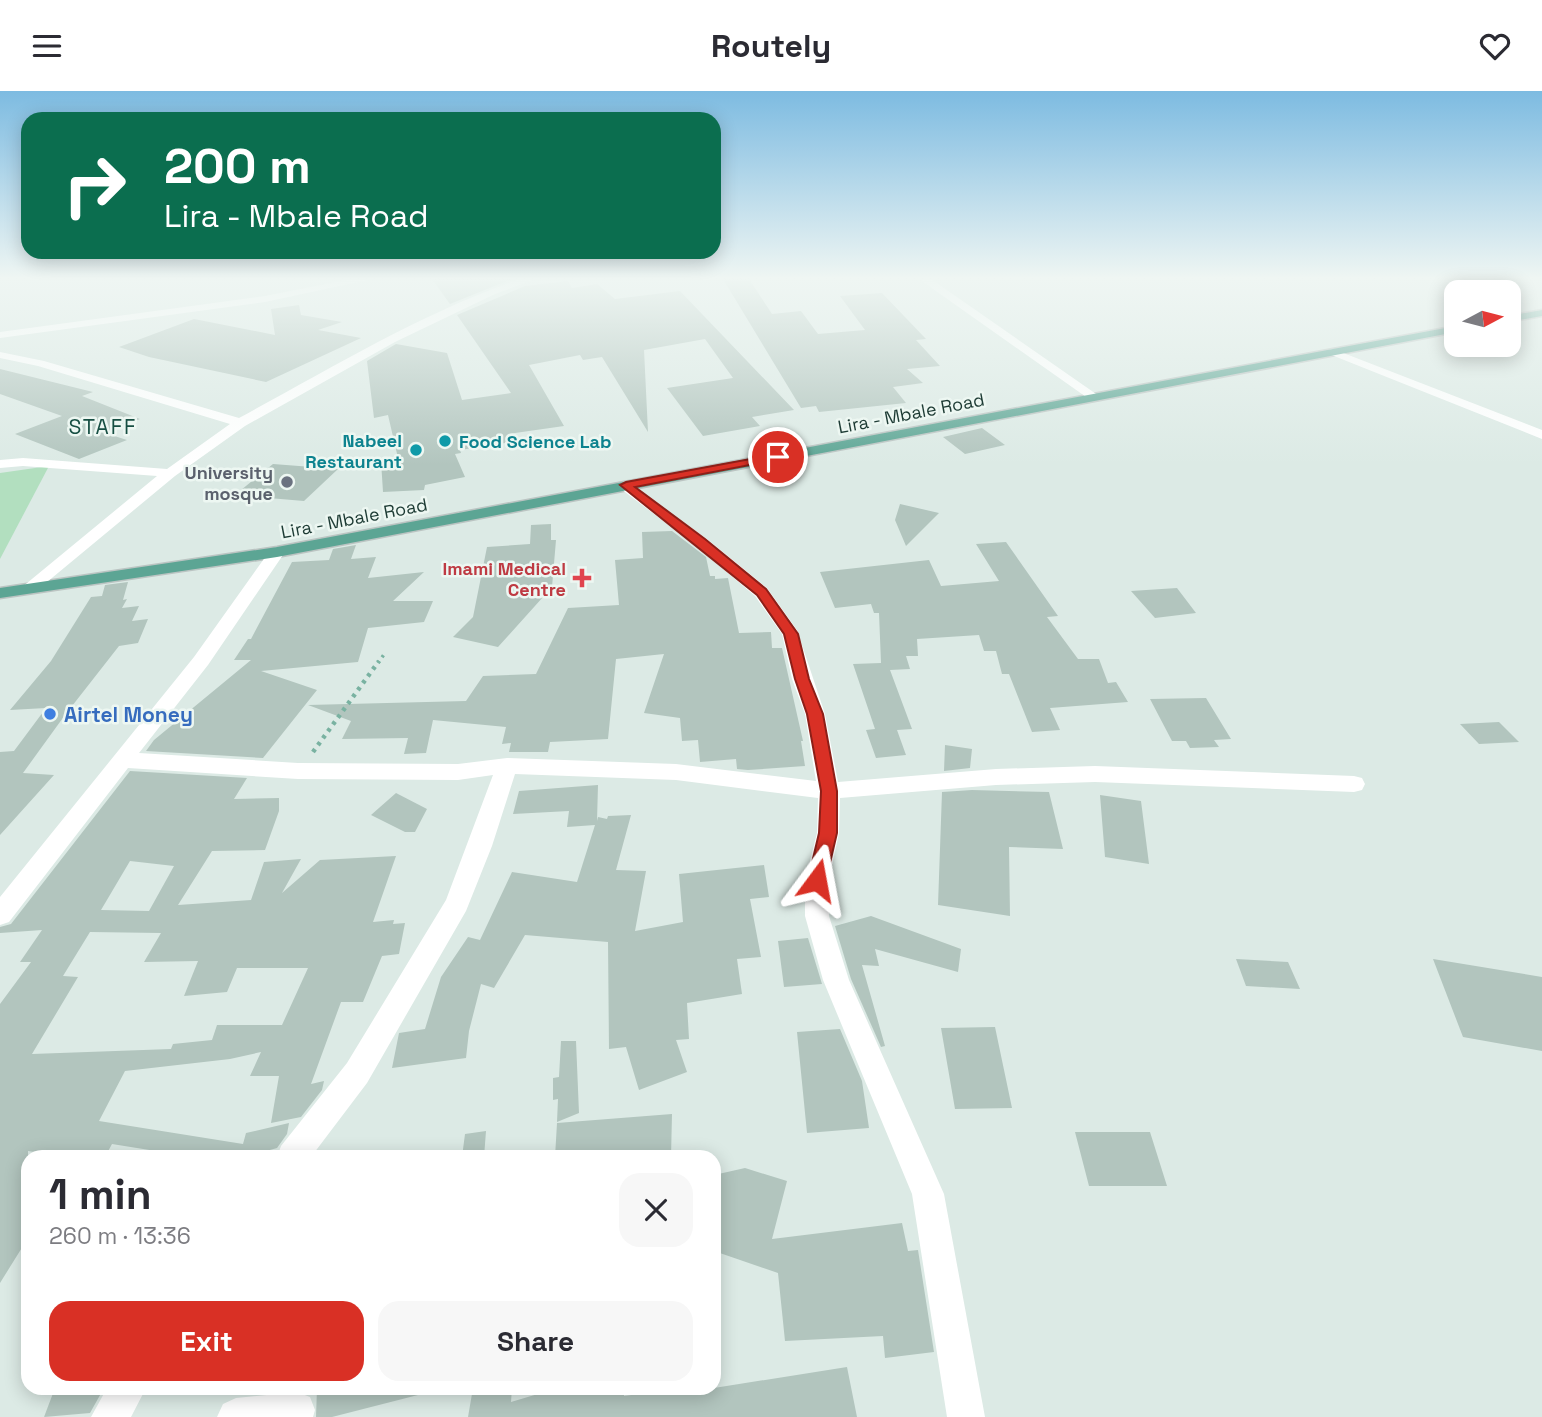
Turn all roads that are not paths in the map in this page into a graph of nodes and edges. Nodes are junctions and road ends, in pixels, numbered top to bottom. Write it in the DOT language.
graph roads {
  1 [pos="389,341"];
  2 [pos="1013,341"];
  3 [pos="1392,341"];
  4 [pos="1333,352"];
  5 [pos="0,355"];
  6 [pos="1093,396"];
  7 [pos="240,423"];
  8 [pos="1542,435"];
  9 [pos="0,464"];
  10 [pos="170,473"];
  11 [pos="626,485"];
  12 [pos="277,552"];
  13 [pos="29,588"];
  14 [pos="0,593"];
  15 [pos="124,760"];
  16 [pos="508,766"];
  17 [pos="1354,784"];
  18 [pos="829,791"];
  19 [pos="0,915"];
  20 [pos="297,1150"];
  21 [pos="124,1395"];
  22 [pos="297,1409"];
  23 [pos="110,1417"];
  24 [pos="236,1417"];
  25 [pos="966,1417"];
  1 -- 7 [label="street"];
  2 -- 6 [label="street"];
  3 -- 4 [label="main road, Lira - Mbale Road"];
  4 -- 6 [label="main road, Lira - Mbale Road"];
  4 -- 8 [label="street"];
  5 -- 7 [label="street"];
  6 -- 11 [label="main road, Lira - Mbale Road"];
  7 -- 10 [label="street"];
  9 -- 10 [label="street"];
  10 -- 13 [label="street"];
  11 -- 12 [label="main road, Lira - Mbale Road"];
  11 -- 18 [label="street"];
  12 -- 13 [label="main road, Lira - Mbale Road"];
  12 -- 15 [label="street"];
  13 -- 14 [label="main road, Lira - Mbale Road"];
  15 -- 16 [label="street"];
  15 -- 19 [label="street"];
  16 -- 18 [label="street"];
  16 -- 20 [label="street"];
  17 -- 18 [label="street"];
  18 -- 25 [label="street"];
  21 -- 23 [label="street"];
  22 -- 24 [label="street"];
}
